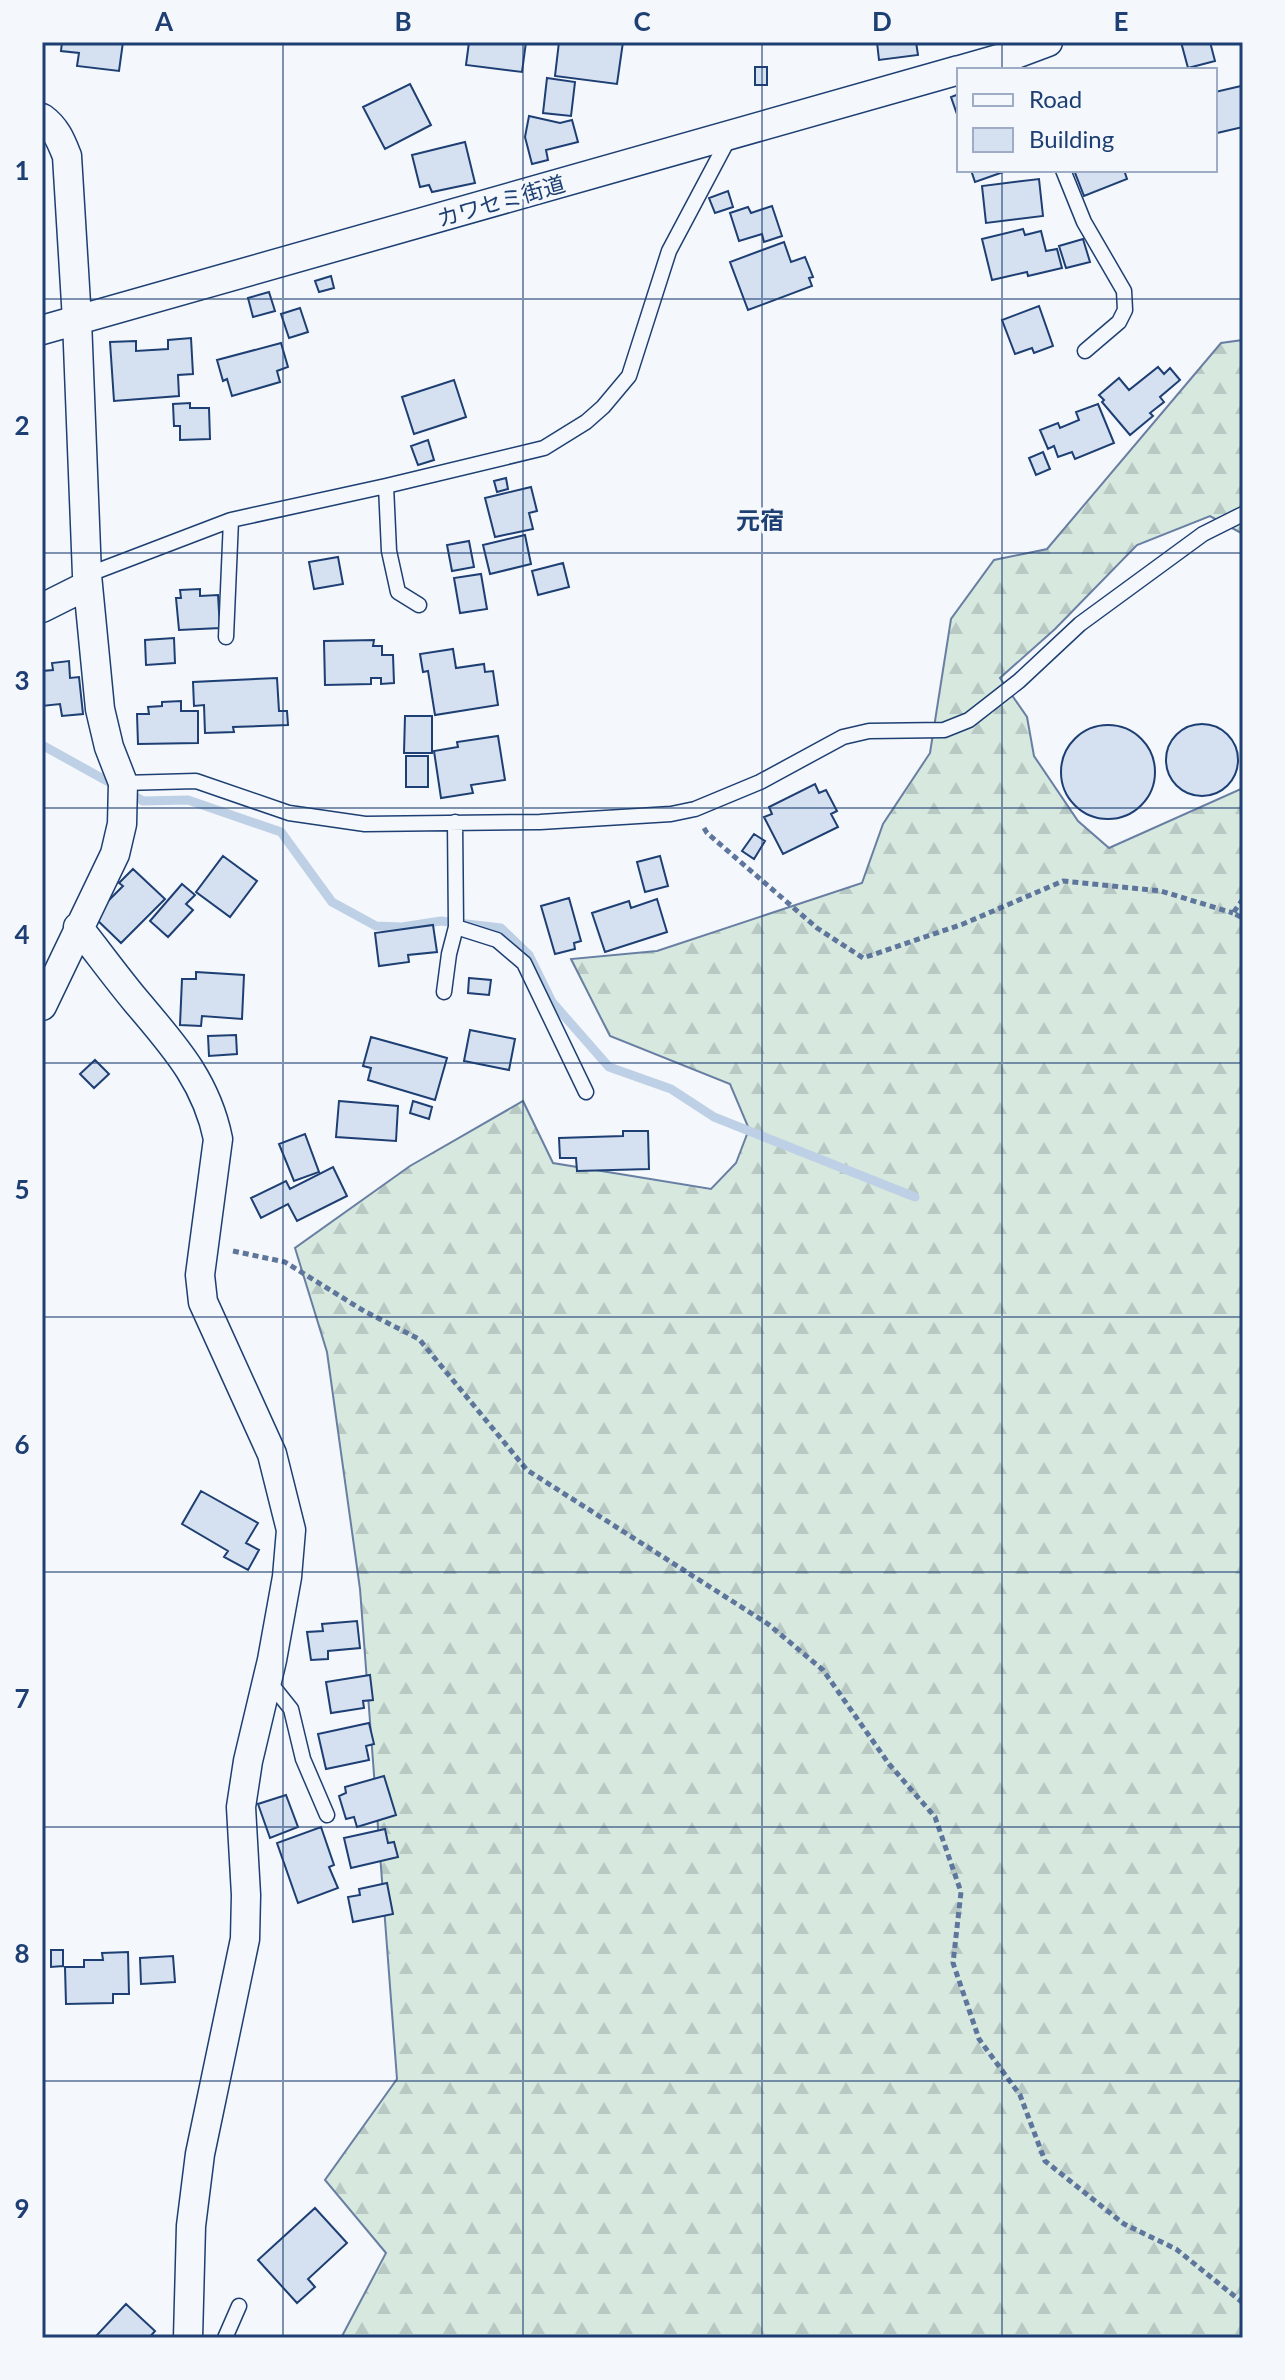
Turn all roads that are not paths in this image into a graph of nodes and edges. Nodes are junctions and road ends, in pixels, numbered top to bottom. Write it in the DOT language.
graph roads {
  1 [pos="1048,42"];
  2 [pos="1019,62"];
  3 [pos="974,68"];
  4 [pos="957,71"];
  5 [pos="42,118"];
  6 [pos="731,136"];
  7 [pos="1064,172"];
  8 [pos="77,320"];
  9 [pos="42,330"];
  10 [pos="1085,351"];
  11 [pos="386,486"];
  12 [pos="1243,514"];
  13 [pos="231,520"];
  14 [pos="88,580"];
  15 [pos="419,605"];
  16 [pos="42,608"];
  17 [pos="226,637"];
  18 [pos="123,783"];
  19 [pos="455,822"];
  20 [pos="78,927"];
  21 [pos="456,927"];
  22 [pos="444,992"];
  23 [pos="42,1006"];
  24 [pos="586,1092"];
  25 [pos="267,1679"];
  26 [pos="327,1815"];
  27 [pos="239,2306"];
  28 [pos="188,2338"];
  29 [pos="225,2338"];
  1 -- 2 [label="street, カワセミ街道"];
  2 -- 3 [label="street, カワセミ街道"];
  4 -- 6 [label="street, カワセミ街道"];
  5 -- 8 [label="street"];
  6 -- 8 [label="street, カワセミ街道"];
  6 -- 11 [label="lane"];
  7 -- 10 [label="lane"];
  8 -- 9 [label="street, カワセミ街道"];
  8 -- 14 [label="street"];
  11 -- 13 [label="lane"];
  11 -- 15 [label="lane"];
  12 -- 19 [label="lane"];
  13 -- 14 [label="lane"];
  13 -- 17 [label="lane"];
  14 -- 16 [label="street"];
  14 -- 18 [label="street"];
  18 -- 19 [label="lane"];
  18 -- 20 [label="street"];
  19 -- 21 [label="lane"];
  20 -- 23 [label="street"];
  20 -- 25 [label="street"];
  21 -- 22 [label="lane"];
  21 -- 24 [label="lane"];
  25 -- 26 [label="lane"];
  25 -- 28 [label="street"];
  27 -- 29 [label="lane"];
}
